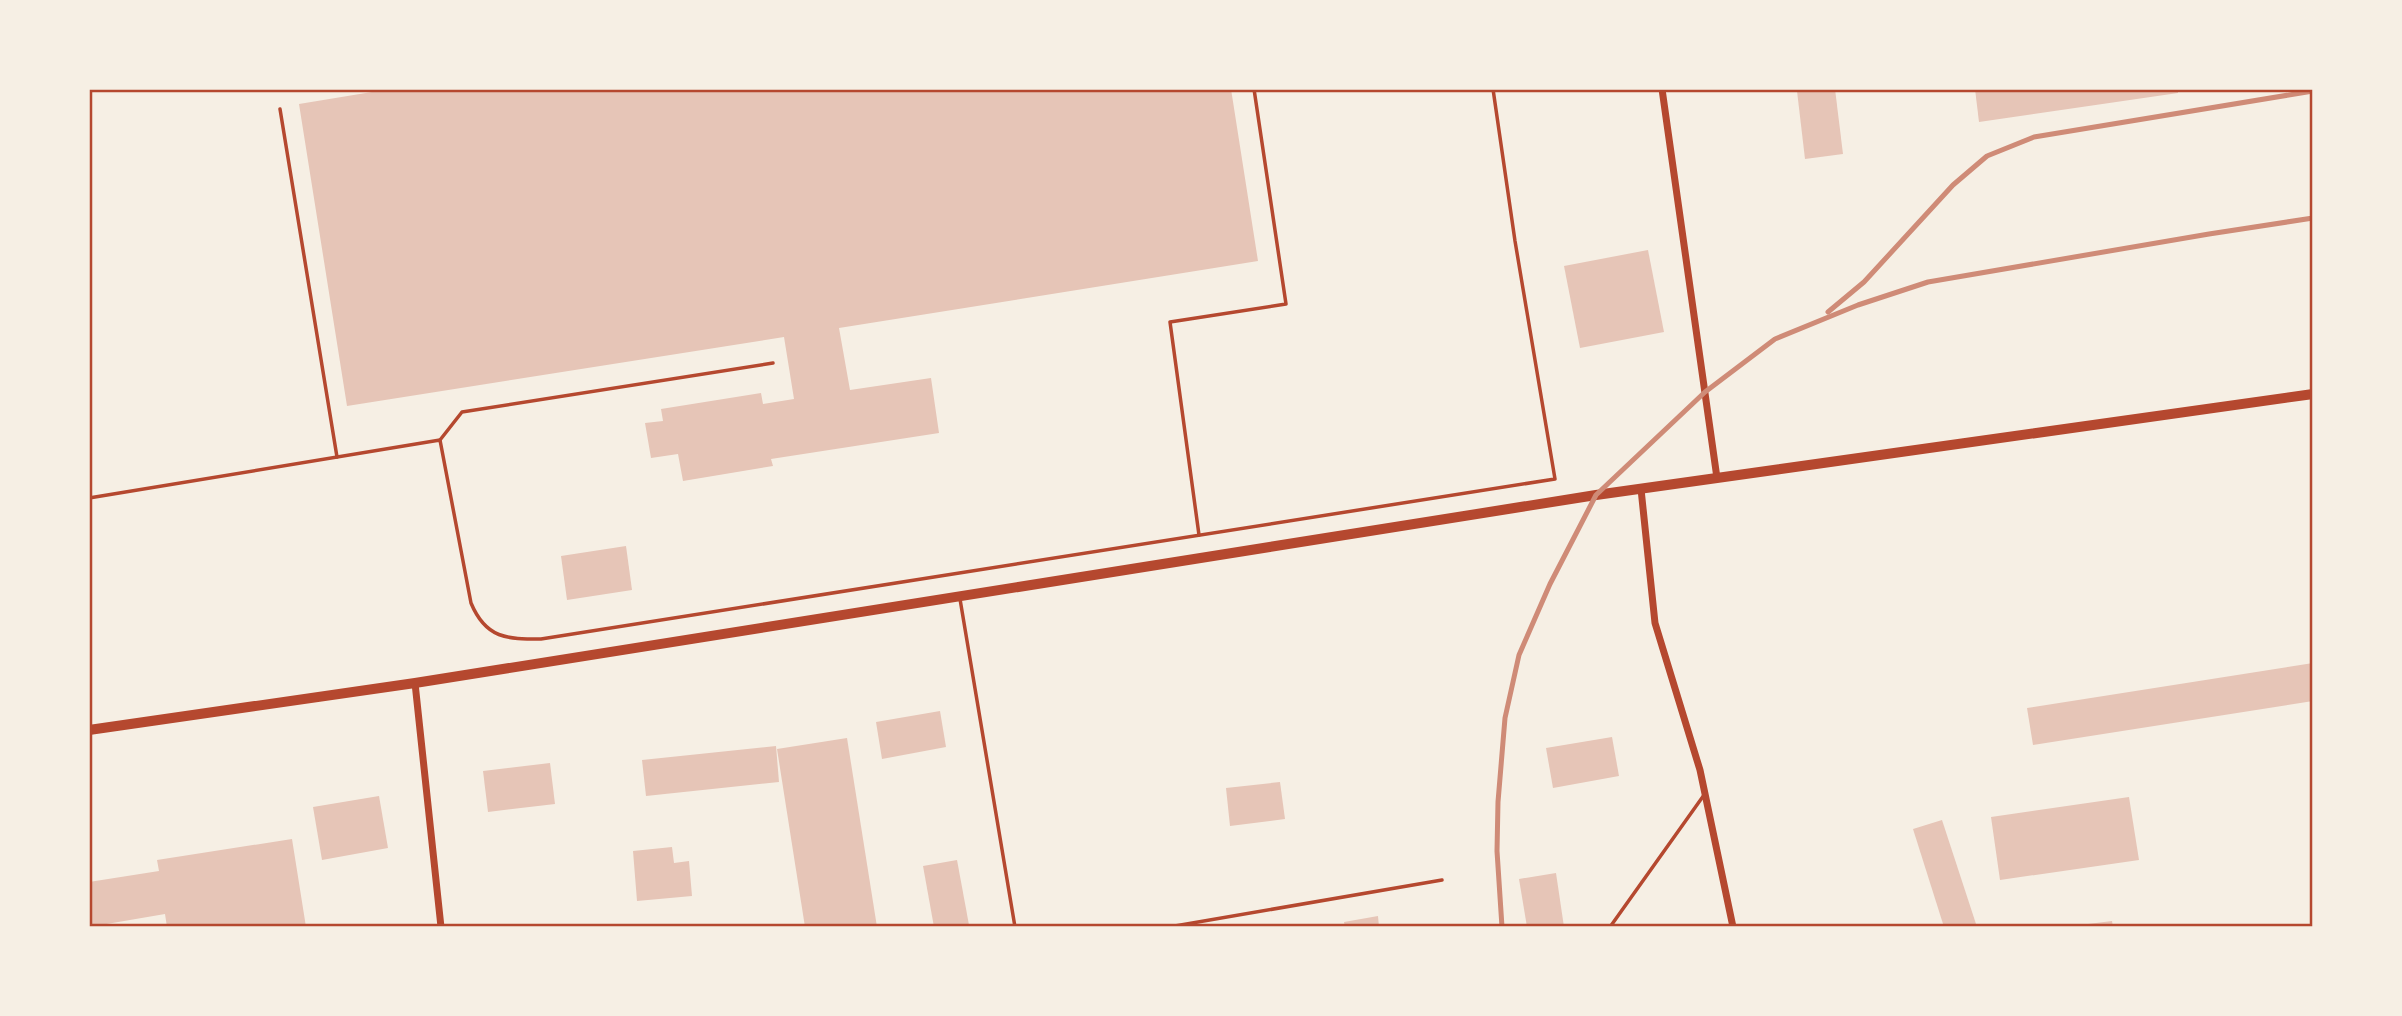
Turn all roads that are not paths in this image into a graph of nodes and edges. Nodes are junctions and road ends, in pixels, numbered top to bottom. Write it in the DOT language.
graph roads {
  1 [pos="1254,89"];
  2 [pos="1493,89"];
  3 [pos="1662,89"];
  4 [pos="279,109"];
  5 [pos="773,363"];
  6 [pos="2313,394"];
  7 [pos="440,440"];
  8 [pos="337,457"];
  9 [pos="1717,478"];
  10 [pos="1641,489"];
  11 [pos="89,499"];
  12 [pos="1199,535"];
  13 [pos="959,597"];
  14 [pos="415,683"];
  15 [pos="89,730"];
  16 [pos="1705,793"];
  17 [pos="1442,880"];
  18 [pos="441,927"];
  19 [pos="1015,927"];
  20 [pos="1169,927"];
  21 [pos="1610,927"];
  22 [pos="1733,927"];
  1 -- 12 [label="lane"];
  2 -- 12 [label="lane"];
  3 -- 9 [label="street"];
  4 -- 8 [label="lane"];
  5 -- 7 [label="lane"];
  6 -- 9 [label="street"];
  7 -- 8 [label="lane"];
  7 -- 12 [label="lane"];
  8 -- 11 [label="lane"];
  9 -- 10 [label="street"];
  10 -- 13 [label="street"];
  10 -- 16 [label="street"];
  13 -- 14 [label="street"];
  13 -- 19 [label="lane"];
  14 -- 15 [label="street"];
  14 -- 18 [label="street"];
  16 -- 21 [label="lane"];
  16 -- 22 [label="street"];
  17 -- 20 [label="lane"];
}
